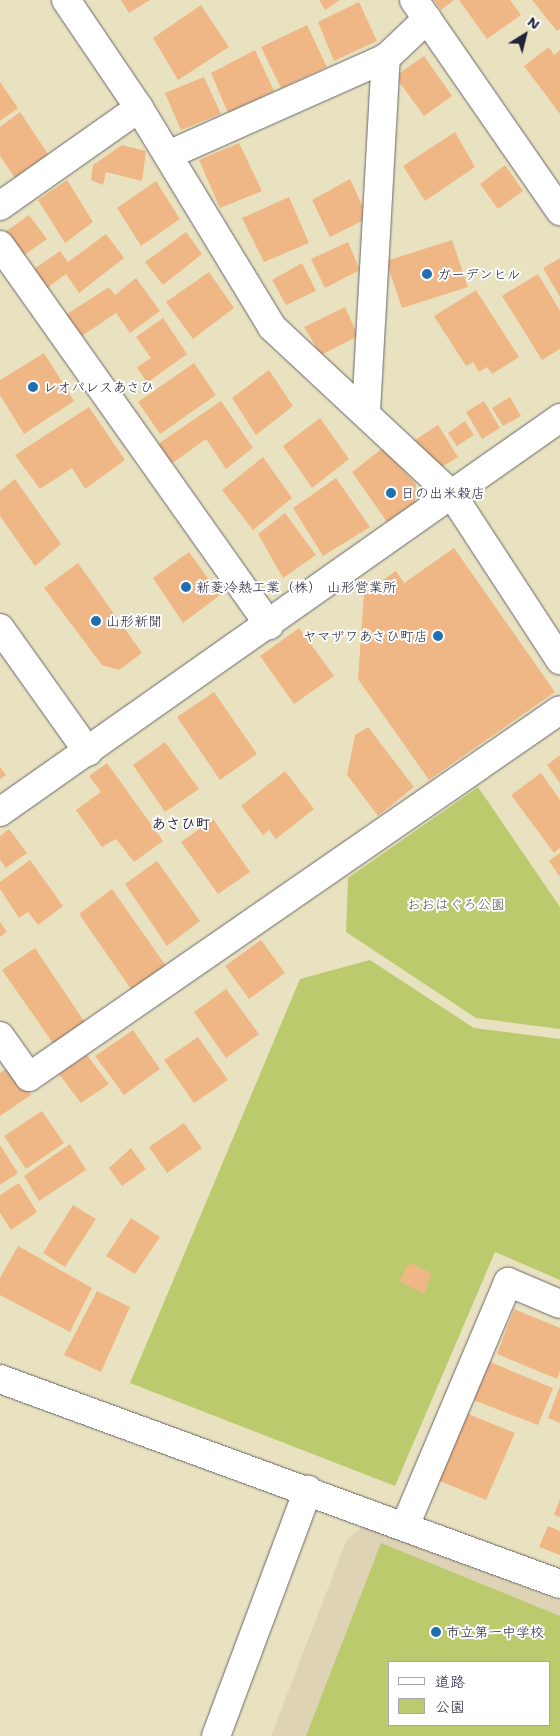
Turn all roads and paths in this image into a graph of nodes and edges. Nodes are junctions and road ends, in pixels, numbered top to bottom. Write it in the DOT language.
graph roads {
  1 [pos="66,0"];
  2 [pos="421,10"];
  3 [pos="386,58"];
  4 [pos="139,108"];
  5 [pos="168,155"];
  6 [pos="0,206"];
  7 [pos="560,211"];
  8 [pos="0,245"];
  9 [pos="366,412"];
  10 [pos="560,418"];
  11 [pos="453,496"];
  12 [pos="269,625"];
  13 [pos="0,628"];
  14 [pos="560,660"];
  15 [pos="560,710"];
  16 [pos="88,752"];
  17 [pos="0,812"];
  18 [pos="0,1036"];
  19 [pos="560,1304"];
  20 [pos="0,1378"];
  21 [pos="308,1490"];
  22 [pos="405,1526"];
  23 [pos="560,1584"];
  24 [pos="216,1736"];
  1 -- 4 [label="street"];
  2 -- 3 [label="street"];
  2 -- 7 [label="street"];
  3 -- 5 [label="street"];
  3 -- 9 [label="street"];
  4 -- 5 [label="street"];
  4 -- 6 [label="street"];
  5 -- 9 [label="street"];
  8 -- 12 [label="street"];
  9 -- 11 [label="street"];
  10 -- 11 [label="street"];
  11 -- 12 [label="street"];
  11 -- 14 [label="street"];
  12 -- 16 [label="street"];
  13 -- 16 [label="street"];
  15 -- 18 [label="street"];
  16 -- 17 [label="street"];
  19 -- 22 [label="street"];
  20 -- 21 [label="street"];
  21 -- 22 [label="street"];
  21 -- 24 [label="street"];
  22 -- 23 [label="street"];
}
